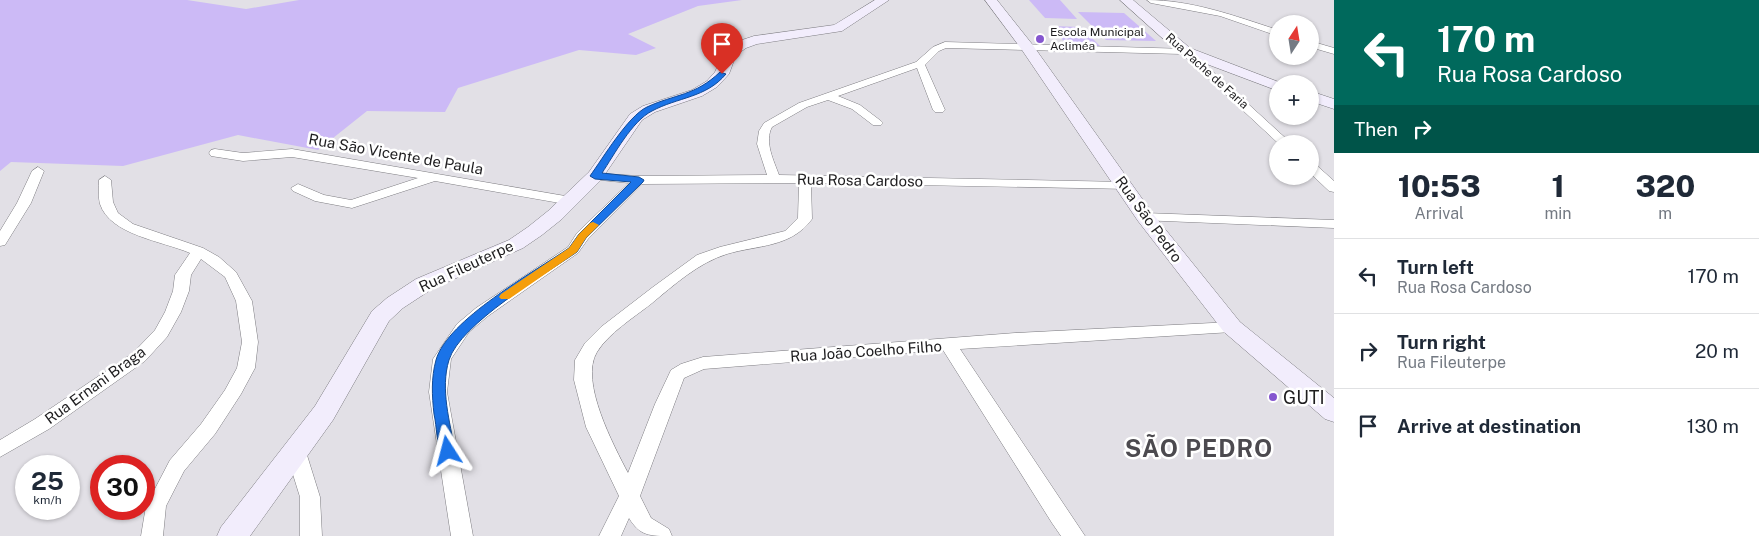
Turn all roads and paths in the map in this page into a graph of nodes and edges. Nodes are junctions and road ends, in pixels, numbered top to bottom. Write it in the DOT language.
graph roads {
  1 [pos="884,0"];
  2 [pos="991,0"];
  3 [pos="1126,0"];
  4 [pos="1150,0"];
  5 [pos="1269,30"];
  6 [pos="1027,47"];
  7 [pos="1319,47"];
  8 [pos="1185,51"];
  9 [pos="1334,51"];
  10 [pos="920,64"];
  11 [pos="1269,83"];
  12 [pos="827,96"];
  13 [pos="1319,99"];
  14 [pos="1334,104"];
  15 [pos="939,110"];
  16 [pos="877,123"];
  17 [pos="1276,135"];
  18 [pos="215,153"];
  19 [pos="38,171"];
  20 [pos="1319,174"];
  21 [pos="595,176"];
  22 [pos="434,177"];
  23 [pos="774,178"];
  24 [pos="805,178"];
  25 [pos="105,180"];
  26 [pos="639,180"];
  27 [pos="1125,186"];
  28 [pos="298,188"];
  29 [pos="1334,188"];
  30 [pos="571,200"];
  31 [pos="1145,217"];
  32 [pos="1334,224"];
  33 [pos="0,242"];
  34 [pos="198,252"];
  35 [pos="1232,327"];
  36 [pos="949,346"];
  37 [pos="1334,412"];
  38 [pos="0,449"];
  39 [pos="296,452"];
  40 [pos="629,497"];
  41 [pos="152,536"];
  42 [pos="232,536"];
  43 [pos="311,536"];
  44 [pos="462,536"];
  45 [pos="610,536"];
  46 [pos="661,536"];
  47 [pos="1074,536"];
  1 -- 21 [label="street, Rua Fileuterpe"];
  2 -- 6 [label="street, Rua São Pedro"];
  3 -- 8 [label="street, Rua Pache de Faria"];
  4 -- 5 [label="street"];
  6 -- 8 [label="street"];
  6 -- 10 [label="street"];
  6 -- 27 [label="street, Rua São Pedro"];
  7 -- 9 [label="street"];
  8 -- 11 [label="street"];
  8 -- 17 [label="street, Rua Pache de Faria"];
  10 -- 12 [label="street"];
  10 -- 15 [label="street"];
  12 -- 16 [label="street"];
  12 -- 23 [label="street"];
  13 -- 14 [label="street"];
  18 -- 22 [label="street, Rua São Vicente de Paula"];
  19 -- 33 [label="street"];
  20 -- 29 [label="street"];
  21 -- 26 [label="street, Rua Rosa Cardoso"];
  21 -- 30 [label="street, Rua Fileuterpe"];
  22 -- 28 [label="street"];
  22 -- 30 [label="street, Rua São Vicente de Paula"];
  23 -- 24 [label="street, Rua Rosa Cardoso"];
  23 -- 26 [label="street, Rua Rosa Cardoso"];
  24 -- 27 [label="street, Rua Rosa Cardoso"];
  24 -- 40 [label="street"];
  25 -- 34 [label="street"];
  26 -- 44 [label="street"];
  27 -- 31 [label="street, Rua São Pedro"];
  30 -- 39 [label="street, Rua Fileuterpe"];
  31 -- 32 [label="street"];
  31 -- 35 [label="street, Rua São Pedro"];
  34 -- 38 [label="street, Rua Ernani Braga"];
  34 -- 41 [label="street"];
  35 -- 36 [label="street, Rua João Coelho Filho"];
  35 -- 37 [label="street, Rua São Pedro"];
  36 -- 40 [label="street, Rua João Coelho Filho"];
  36 -- 47 [label="street"];
  39 -- 42 [label="street, Rua Fileuterpe"];
  39 -- 43 [label="street"];
  40 -- 45 [label="street, Rua João Coelho Filho"];
  40 -- 46 [label="street"];
}
